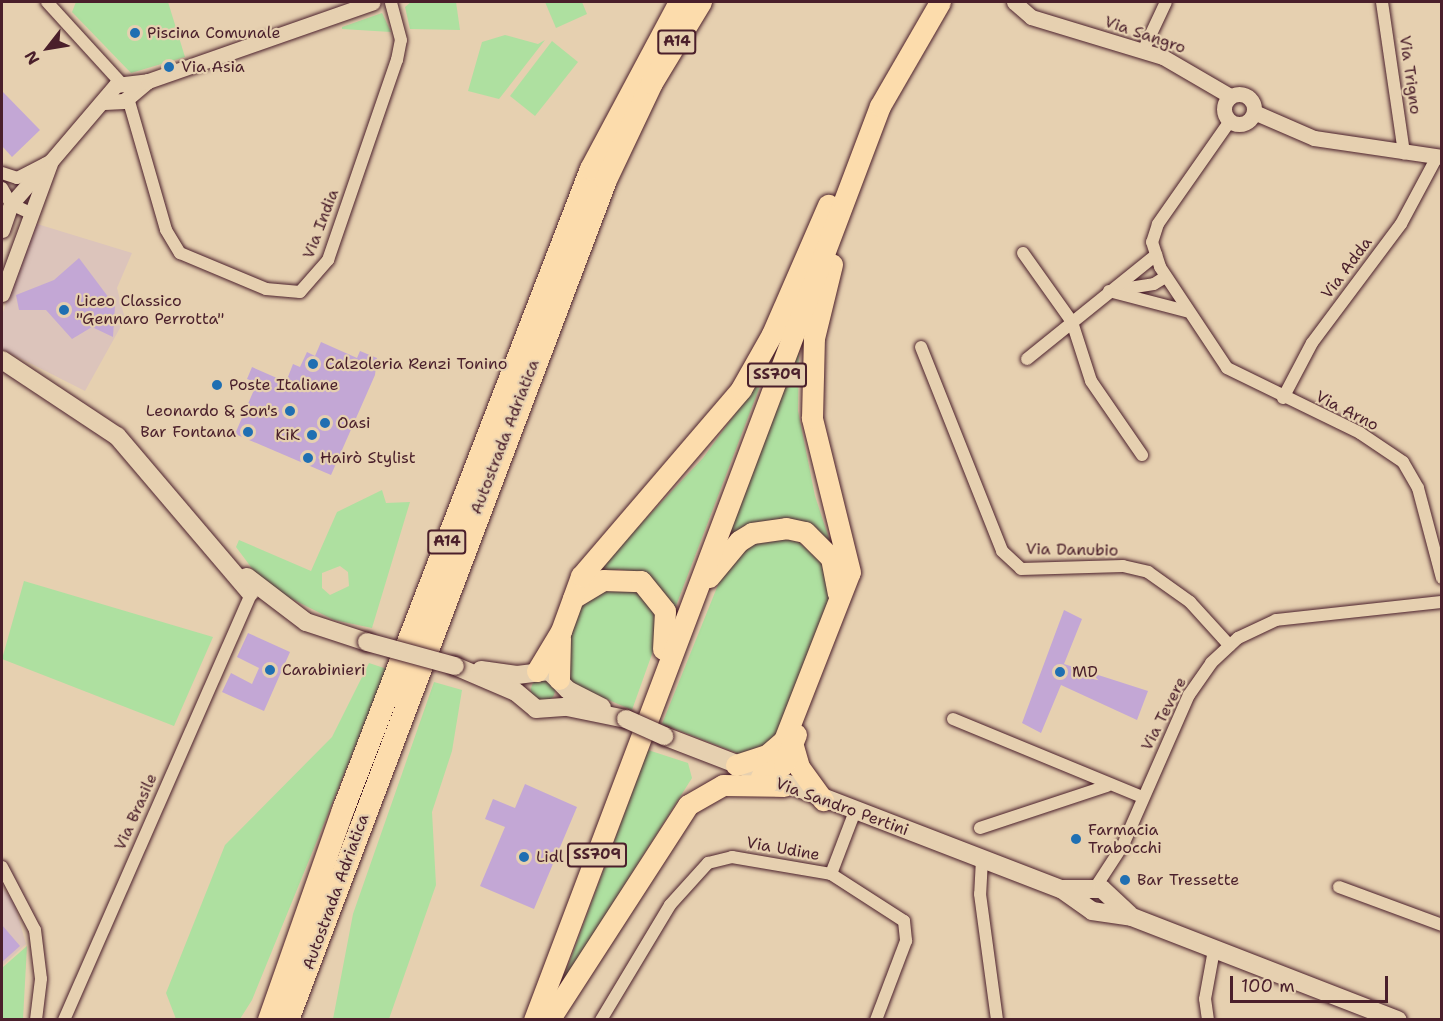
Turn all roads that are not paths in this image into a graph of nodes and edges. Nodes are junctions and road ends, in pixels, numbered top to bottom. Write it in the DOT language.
graph roads {
  1 [pos="47,2"];
  2 [pos="373,2"];
  3 [pos="391,2"];
  4 [pos="680,2"];
  5 [pos="701,2"];
  6 [pos="940,2"];
  7 [pos="1014,2"];
  8 [pos="1166,2"];
  9 [pos="1382,2"];
  10 [pos="1143,51"];
  11 [pos="646,77"];
  12 [pos="122,92"];
  13 [pos="1230,96"];
  14 [pos="880,106"];
  15 [pos="1254,112"];
  16 [pos="1230,121"];
  17 [pos="1404,153"];
  18 [pos="1439,157"];
  19 [pos="51,161"];
  20 [pos="2,173"];
  21 [pos="2,188"];
  22 [pos="11,204"];
  23 [pos="28,212"];
  24 [pos="2,230"];
  25 [pos="1023,253"];
  26 [pos="1156,255"];
  27 [pos="1165,277"];
  28 [pos="1109,291"];
  29 [pos="2,294"];
  30 [pos="1186,311"];
  31 [pos="1072,322"];
  32 [pos="921,347"];
  33 [pos="1027,359"];
  34 [pos="2,361"];
  35 [pos="1283,398"];
  36 [pos="1142,455"];
  37 [pos="1442,578"];
  38 [pos="255,593"];
  39 [pos="573,598"];
  40 [pos="1442,602"];
  41 [pos="836,618"];
  42 [pos="561,632"];
  43 [pos="675,645"];
  44 [pos="1230,646"];
  45 [pos="457,666"];
  46 [pos="534,672"];
  47 [pos="561,682"];
  48 [pos="658,691"];
  49 [pos="526,702"];
  50 [pos="555,706"];
  51 [pos="801,708"];
  52 [pos="626,719"];
  53 [pos="953,719"];
  54 [pos="794,746"];
  55 [pos="736,765"];
  56 [pos="761,777"];
  57 [pos="784,786"];
  58 [pos="1107,786"];
  59 [pos="1142,797"];
  60 [pos="823,800"];
  61 [pos="855,811"];
  62 [pos="980,828"];
  63 [pos="982,859"];
  64 [pos="2,867"];
  65 [pos="831,874"];
  66 [pos="1339,887"];
  67 [pos="1098,897"];
  68 [pos="1442,925"];
  69 [pos="1214,950"];
  70 [pos="36,1020"];
  71 [pos="64,1020"];
  72 [pos="268,1020"];
  73 [pos="288,1020"];
  74 [pos="534,1020"];
  75 [pos="549,1020"];
  76 [pos="602,1020"];
  77 [pos="876,1020"];
  78 [pos="997,1020"];
  79 [pos="1208,1020"];
  80 [pos="1398,1020"];
  1 -- 12 [label="street, Via India"];
  2 -- 12 [label="street"];
  3 -- 12 [label="street, Via India"];
  4 -- 11 [label="highway, Autostrada Adriatica / A14"];
  5 -- 11 [label="highway, Autostrada Adriatica / A14"];
  6 -- 14 [label="highway, SS709"];
  7 -- 10 [label="street, Via Sangro"];
  8 -- 10 [label="street"];
  9 -- 17 [label="street, Via Trigno"];
  10 -- 13 [label="street, Via Sangro"];
  11 -- 72 [label="highway, Autostrada Adriatica / A14"];
  11 -- 73 [label="highway, Autostrada Adriatica / A14"];
  12 -- 19 [label="street"];
  13 -- 15 [label="street, Via Sangro"];
  13 -- 16 [label="street"];
  14 -- 39 [label="highway"];
  14 -- 41 [label="highway"];
  14 -- 43 [label="highway, SS709"];
  15 -- 16 [label="street"];
  15 -- 17 [label="street, Via Sangro"];
  16 -- 26 [label="street, Via Arno"];
  17 -- 18 [label="street, Via Sangro"];
  18 -- 35 [label="street, Via Adda"];
  19 -- 20 [label="street"];
  19 -- 22 [label="street"];
  19 -- 23 [label="street"];
  21 -- 22 [label="street"];
  22 -- 23 [label="street"];
  22 -- 24 [label="street"];
  23 -- 29 [label="street"];
  25 -- 31 [label="street"];
  26 -- 27 [label="street, Via Arno"];
  26 -- 28 [label="street"];
  27 -- 28 [label="street"];
  27 -- 30 [label="street, Via Arno"];
  28 -- 30 [label="street"];
  28 -- 31 [label="street"];
  30 -- 35 [label="street, Via Arno"];
  31 -- 33 [label="street"];
  31 -- 36 [label="street"];
  32 -- 44 [label="street, Via Danubio"];
  34 -- 38 [label="main road"];
  35 -- 37 [label="street, Via Arno"];
  38 -- 45 [label="main road, Via Sandro Pertini, bridge"];
  38 -- 71 [label="street, Via Brasile"];
  39 -- 42 [label="highway"];
  39 -- 48 [label="highway"];
  40 -- 44 [label="street, Via Tevere"];
  41 -- 43 [label="highway"];
  41 -- 51 [label="highway"];
  42 -- 46 [label="highway"];
  42 -- 47 [label="highway"];
  43 -- 48 [label="highway, SS709"];
  44 -- 59 [label="street, Via Tevere"];
  45 -- 46 [label="main road, Via Sandro Pertini"];
  45 -- 49 [label="main road, Via Sandro Pertini"];
  46 -- 47 [label="main road, Via Sandro Pertini"];
  46 -- 49 [label="main road"];
  47 -- 50 [label="main road"];
  47 -- 52 [label="main road, Via Sandro Pertini"];
  48 -- 74 [label="highway, SS709"];
  49 -- 50 [label="main road, Via Sandro Pertini"];
  50 -- 52 [label="main road, Via Sandro Pertini"];
  51 -- 54 [label="highway"];
  51 -- 55 [label="highway"];
  52 -- 55 [label="main road, Via Sandro Pertini, bridge"];
  53 -- 58 [label="street"];
  54 -- 56 [label="highway"];
  54 -- 60 [label="highway"];
  55 -- 56 [label="main road, Via Sandro Pertini"];
  56 -- 57 [label="main road, Via Sandro Pertini"];
  57 -- 60 [label="main road, Via Sandro Pertini"];
  57 -- 75 [label="highway"];
  58 -- 59 [label="street"];
  58 -- 62 [label="street"];
  59 -- 67 [label="street, Via Tevere"];
  60 -- 61 [label="main road, Via Sandro Pertini"];
  61 -- 63 [label="main road, Via Sandro Pertini"];
  61 -- 65 [label="street, Via Udine"];
  63 -- 67 [label="main road, Via Sandro Pertini"];
  63 -- 78 [label="street"];
  64 -- 70 [label="street"];
  65 -- 76 [label="street, Via Udine"];
  65 -- 77 [label="street"];
  66 -- 68 [label="street"];
  67 -- 69 [label="main road"];
  69 -- 79 [label="street"];
  69 -- 80 [label="main road"];
}
